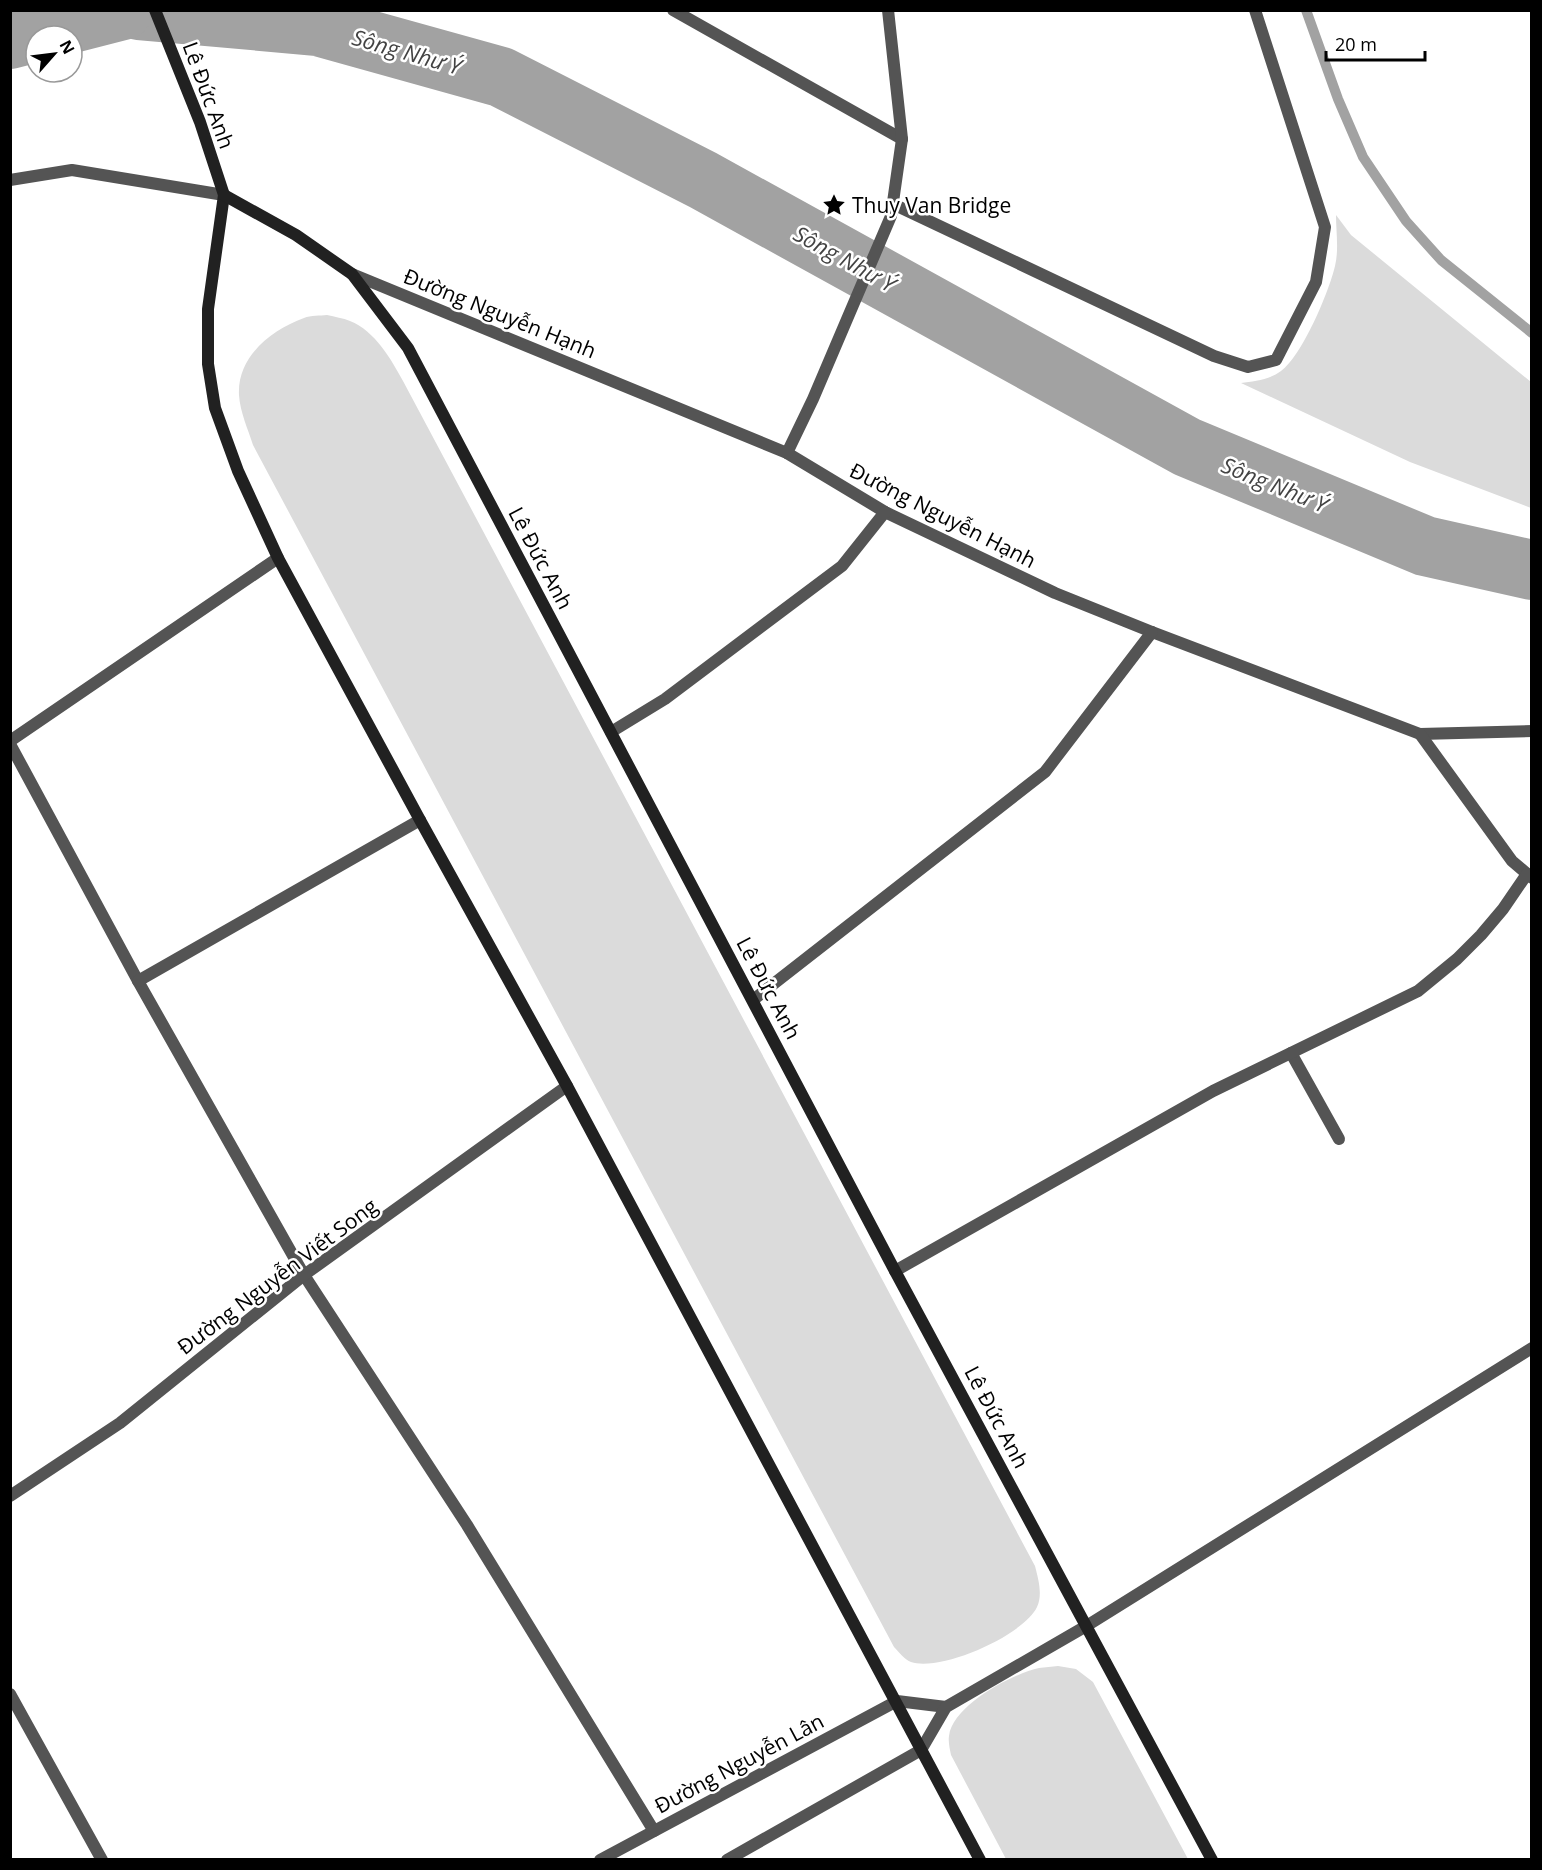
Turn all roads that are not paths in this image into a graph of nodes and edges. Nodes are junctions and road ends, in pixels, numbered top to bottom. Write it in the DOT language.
graph roads {
  1 [pos="155,10"];
  2 [pos="673,10"];
  3 [pos="888,10"];
  4 [pos="1255,10"];
  5 [pos="902,139"];
  6 [pos="10,180"];
  7 [pos="224,195"];
  8 [pos="892,210"];
  9 [pos="352,274"];
  10 [pos="787,453"];
  11 [pos="885,512"];
  12 [pos="278,558"];
  13 [pos="1152,632"];
  14 [pos="1532,731"];
  15 [pos="611,732"];
  16 [pos="1420,734"];
  17 [pos="10,743"];
  18 [pos="420,820"];
  19 [pos="1529,876"];
  20 [pos="138,981"];
  21 [pos="753,1000"];
  22 [pos="1292,1053"];
  23 [pos="567,1086"];
  24 [pos="1339,1139"];
  25 [pos="896,1271"];
  26 [pos="304,1275"];
  27 [pos="1532,1348"];
  28 [pos="10,1496"];
  29 [pos="1088,1625"];
  30 [pos="10,1694"];
  31 [pos="897,1701"];
  32 [pos="945,1707"];
  33 [pos="921,1750"];
  34 [pos="654,1831"];
  35 [pos="102,1860"];
  36 [pos="600,1860"];
  37 [pos="727,1860"];
  38 [pos="980,1860"];
  39 [pos="1212,1860"];
  1 -- 7 [label="street, Lê Đức Anh"];
  2 -- 5 [label="street"];
  3 -- 5 [label="street"];
  4 -- 8 [label="street"];
  5 -- 8 [label="street"];
  6 -- 7 [label="street"];
  7 -- 9 [label="street, Lê Đức Anh"];
  7 -- 12 [label="street, Lê Đức Anh"];
  8 -- 10 [label="street"];
  9 -- 10 [label="street, Đường Nguyễn Hạnh"];
  9 -- 15 [label="street, Lê Đức Anh"];
  10 -- 11 [label="street, Đường Nguyễn Hạnh"];
  11 -- 13 [label="street, Đường Nguyễn Hạnh"];
  11 -- 15 [label="street"];
  12 -- 17 [label="street"];
  12 -- 18 [label="street, Lê Đức Anh"];
  13 -- 16 [label="street, Đường Nguyễn Hạnh"];
  13 -- 21 [label="street"];
  14 -- 16 [label="street, Đường Nguyễn Hạnh"];
  15 -- 21 [label="street, Lê Đức Anh"];
  16 -- 19 [label="street"];
  17 -- 20 [label="street"];
  18 -- 20 [label="street"];
  18 -- 23 [label="street, Lê Đức Anh"];
  19 -- 22 [label="street"];
  20 -- 26 [label="street"];
  21 -- 25 [label="street, Lê Đức Anh"];
  22 -- 24 [label="street"];
  22 -- 25 [label="street"];
  23 -- 26 [label="street, Đường Nguyễn Viết Song"];
  23 -- 31 [label="street, Lê Đức Anh"];
  25 -- 29 [label="street, Lê Đức Anh"];
  26 -- 28 [label="street, Đường Nguyễn Viết Song"];
  26 -- 34 [label="street"];
  27 -- 29 [label="street"];
  29 -- 32 [label="street"];
  29 -- 39 [label="street, Lê Đức Anh"];
  30 -- 35 [label="street"];
  31 -- 32 [label="street"];
  31 -- 33 [label="street, Lê Đức Anh"];
  31 -- 34 [label="street, Đường Nguyễn Lân"];
  32 -- 33 [label="street"];
  33 -- 37 [label="street"];
  33 -- 38 [label="street, Lê Đức Anh"];
  34 -- 36 [label="street, Đường Nguyễn Lân"];
}
